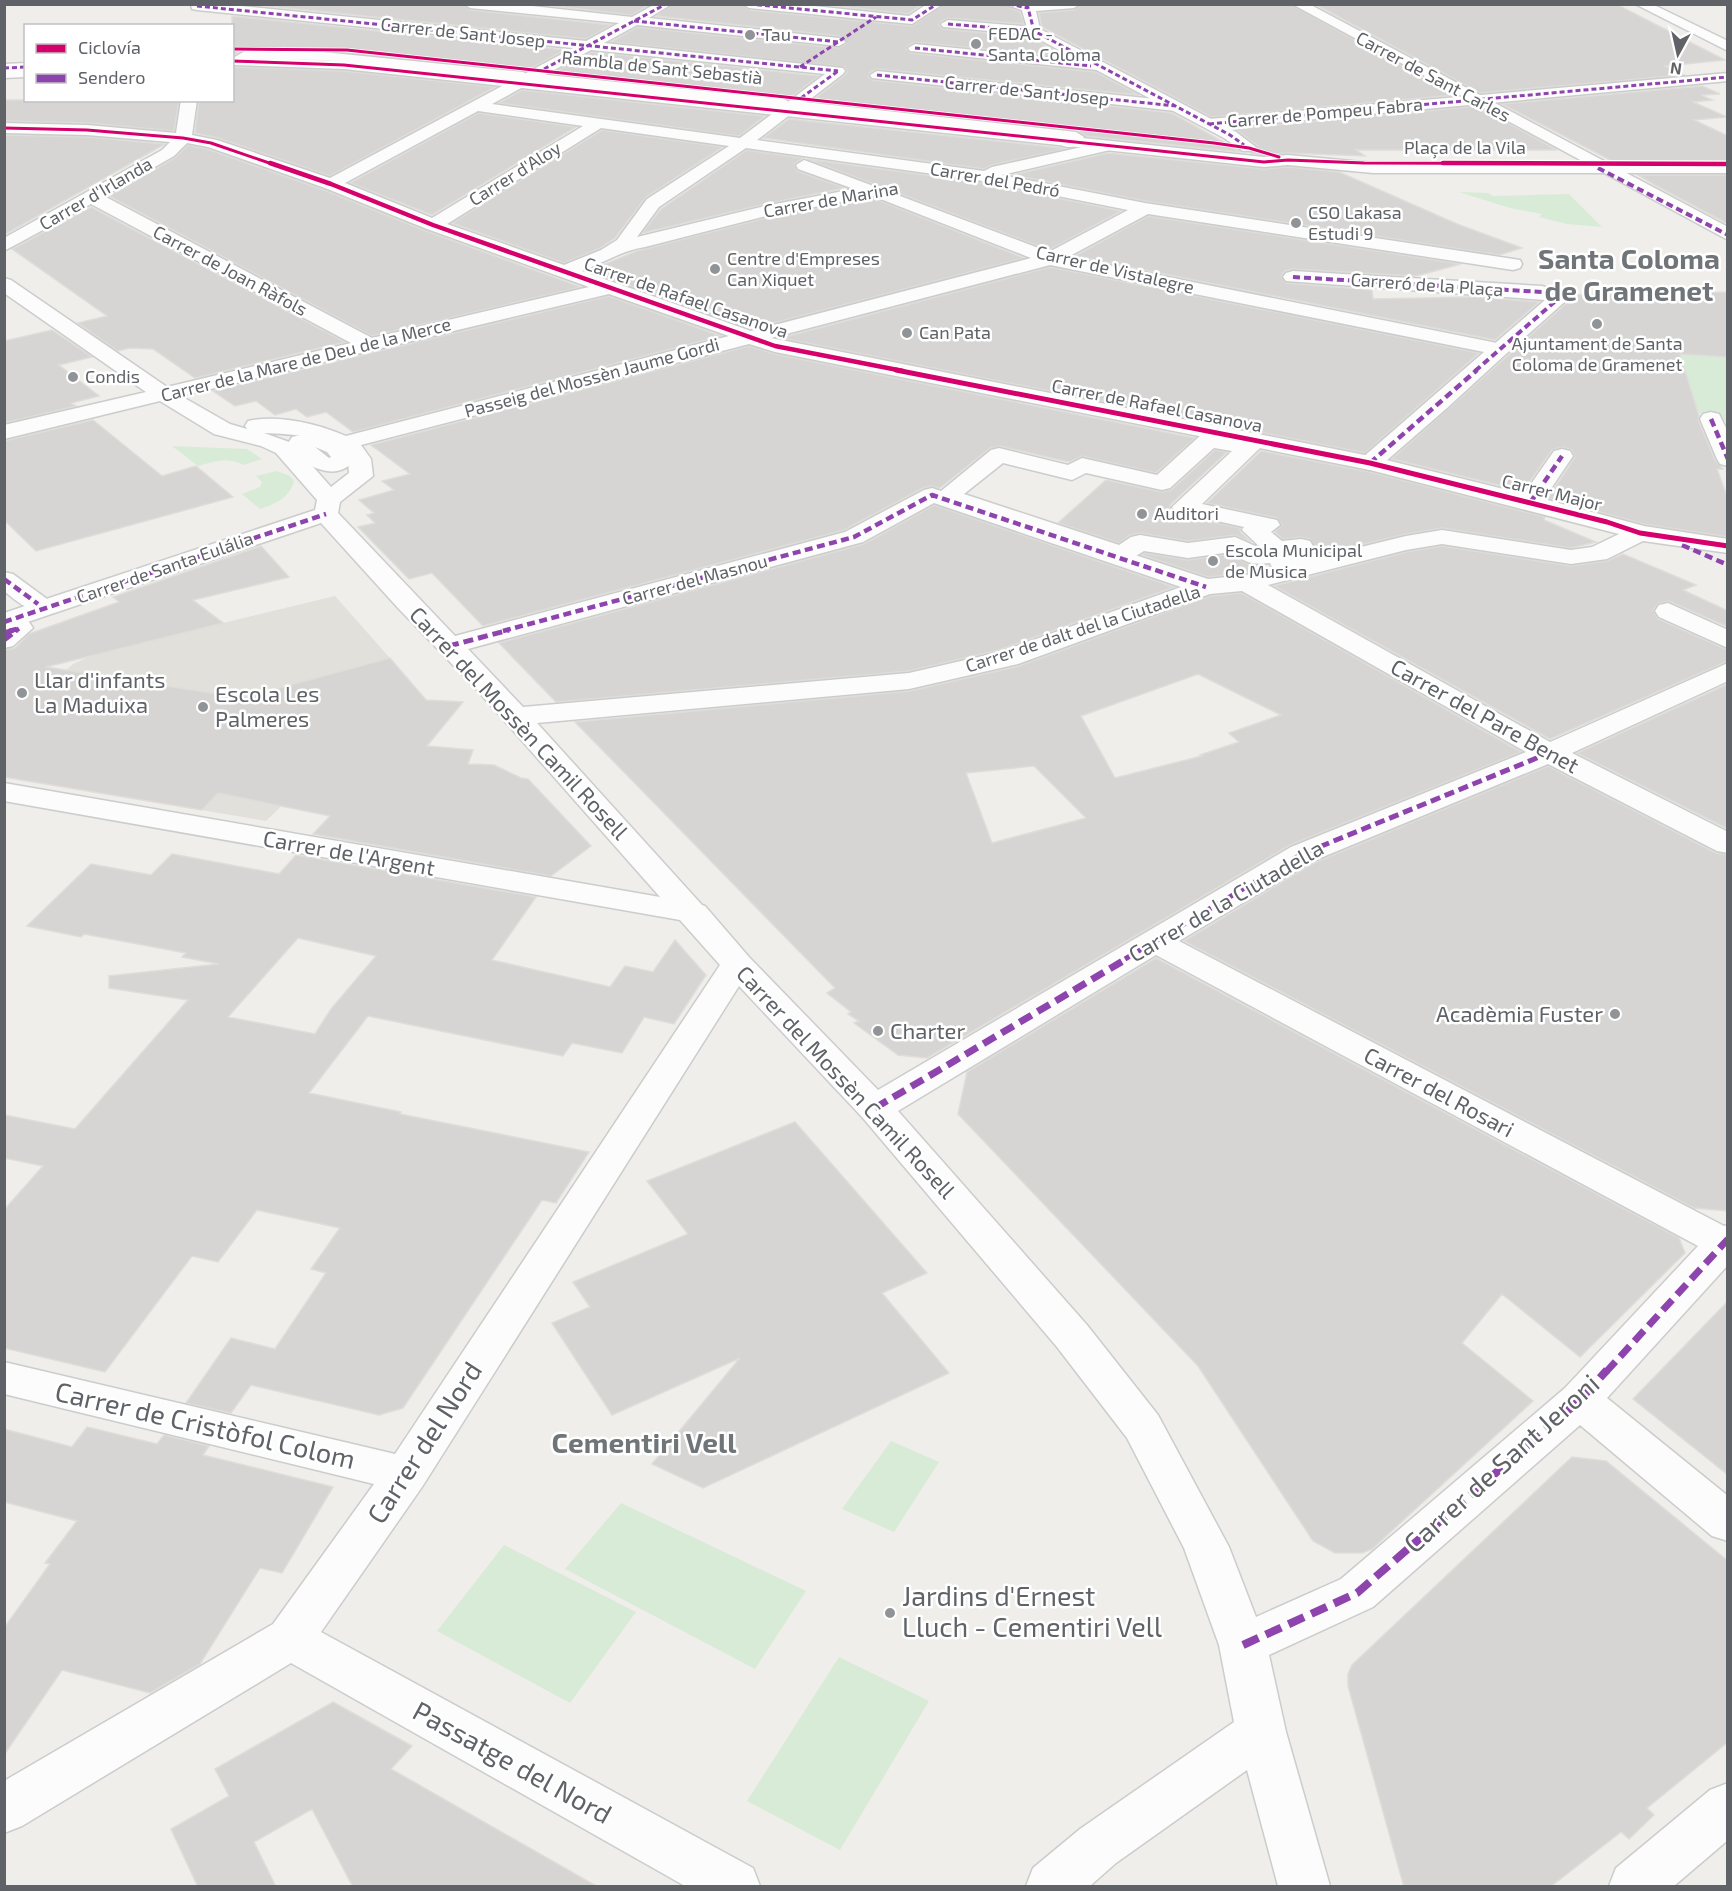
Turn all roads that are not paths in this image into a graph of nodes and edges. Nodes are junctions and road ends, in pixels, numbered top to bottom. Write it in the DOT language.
graph roads {
  1 [pos="470,4"];
  2 [pos="666,4"];
  3 [pos="749,4"];
  4 [pos="937,4"];
  5 [pos="1009,4"];
  6 [pos="1074,4"];
  7 [pos="1298,4"];
  8 [pos="1641,4"];
  9 [pos="196,5"];
  10 [pos="1028,6"];
  11 [pos="876,17"];
  12 [pos="634,21"];
  13 [pos="194,24"];
  14 [pos="948,24"];
  15 [pos="1034,31"];
  16 [pos="839,42"];
  17 [pos="588,46"];
  18 [pos="1728,47"];
  19 [pos="915,48"];
  20 [pos="237,55"];
  21 [pos="24,61"];
  22 [pos="4,62"];
  23 [pos="1097,66"];
  24 [pos="24,67"];
  25 [pos="800,67"];
  26 [pos="4,68"];
  27 [pos="24,73"];
  28 [pos="4,74"];
  29 [pos="878,75"];
  30 [pos="530,77"];
  31 [pos="1728,77"];
  32 [pos="1476,100"];
  33 [pos="189,102"];
  34 [pos="803,103"];
  35 [pos="474,106"];
  36 [pos="1176,106"];
  37 [pos="785,108"];
  38 [pos="598,123"];
  39 [pos="1209,124"];
  40 [pos="4,128"];
  41 [pos="1076,136"];
  42 [pos="183,138"];
  43 [pos="743,144"];
  44 [pos="1223,145"];
  45 [pos="1104,147"];
  46 [pos="1288,160"];
  47 [pos="1728,160"];
  48 [pos="1339,163"];
  49 [pos="1592,164"];
  50 [pos="1728,168"];
  51 [pos="977,175"];
  52 [pos="331,184"];
  53 [pos="875,191"];
  54 [pos="92,198"];
  55 [pos="1145,208"];
  56 [pos="432,225"];
  57 [pos="1728,235"];
  58 [pos="623,244"];
  59 [pos="4,246"];
  60 [pos="1050,259"];
  61 [pos="1514,264"];
  62 [pos="563,272"];
  63 [pos="1293,277"];
  64 [pos="4,285"];
  65 [pos="608,288"];
  66 [pos="751,337"];
  67 [pos="368,344"];
  68 [pos="1500,349"];
  69 [pos="166,394"];
  70 [pos="1711,419"];
  71 [pos="222,429"];
  72 [pos="4,432"];
  73 [pos="320,434"];
  74 [pos="1249,448"];
  75 [pos="288,451"];
  76 [pos="352,451"];
  77 [pos="1562,456"];
  78 [pos="1728,459"];
  79 [pos="1370,463"];
  80 [pos="1530,503"];
  81 [pos="328,507"];
  82 [pos="1650,534"];
  83 [pos="1728,546"];
  84 [pos="1728,565"];
  85 [pos="4,579"];
  86 [pos="1246,583"];
  87 [pos="1206,587"];
  88 [pos="1668,611"];
  89 [pos="4,615"];
  90 [pos="4,622"];
  91 [pos="4,633"];
  92 [pos="4,640"];
  93 [pos="1728,640"];
  94 [pos="449,646"];
  95 [pos="1727,671"];
  96 [pos="516,716"];
  97 [pos="1549,753"];
  98 [pos="4,792"];
  99 [pos="1728,844"];
  100 [pos="694,913"];
  101 [pos="1154,941"];
  102 [pos="737,964"];
  103 [pos="875,1108"];
  104 [pos="1726,1241"];
  105 [pos="4,1378"];
  106 [pos="1580,1400"];
  107 [pos="406,1474"];
  108 [pos="1728,1523"];
  109 [pos="290,1639"];
  110 [pos="1243,1645"];
  111 [pos="1261,1732"];
  112 [pos="1728,1807"];
  113 [pos="4,1809"];
  114 [pos="734,1887"];
  115 [pos="1052,1887"];
  116 [pos="1304,1887"];
  117 [pos="1635,1887"];
  1 -- 12 [label="street"];
  2 -- 12 [label="street"];
  3 -- 11 [label="street"];
  4 -- 11 [label="street"];
  5 -- 10 [label="street"];
  6 -- 10 [label="street"];
  7 -- 32 [label="street, Carrer de Sant Carles"];
  8 -- 18 [label="street"];
  9 -- 13 [label="street"];
  9 -- 17 [label="street, Carrer de Sant Josep"];
  10 -- 15 [label="street"];
  11 -- 16 [label="street"];
  12 -- 16 [label="street"];
  12 -- 17 [label="street"];
  14 -- 15 [label="street"];
  15 -- 23 [label="street"];
  16 -- 25 [label="street"];
  17 -- 25 [label="street, Carrer de Sant Josep"];
  17 -- 30 [label="street"];
  19 -- 23 [label="street"];
  20 -- 30 [label="street, Rambla de Sant Sebastià"];
  20 -- 30 [label="street, Rambla de Sant Sebastià"];
  21 -- 22 [label="street"];
  23 -- 36 [label="street"];
  24 -- 26 [label="street"];
  25 -- 34 [label="street, Carrer de Sant Josep"];
  27 -- 28 [label="street"];
  29 -- 36 [label="street, Carrer de Sant Josep"];
  30 -- 34 [label="street, Rambla de Sant Sebastià"];
  30 -- 35 [label="street"];
  30 -- 37 [label="street, Rambla de Sant Sebastià"];
  30 -- 37 [label="street, Rambla de Sant Sebastià"];
  31 -- 32 [label="street, Carrer de Pompeu Fabra"];
  32 -- 39 [label="street, Carrer de Pompeu Fabra"];
  32 -- 49 [label="street, Carrer de Sant Carles"];
  33 -- 42 [label="street"];
  34 -- 37 [label="street"];
  34 -- 41 [label="street, Rambla de Sant Sebastià"];
  35 -- 38 [label="street, Carrer del Pedró"];
  35 -- 52 [label="street"];
  36 -- 39 [label="street"];
  37 -- 41 [label="street, Rambla de Sant Sebastià"];
  37 -- 43 [label="street"];
  38 -- 43 [label="street, Carrer del Pedró"];
  38 -- 56 [label="street, Carrer d'Aloy"];
  39 -- 44 [label="street"];
  40 -- 42 [label="street, Carrer de Rafael Casanova"];
  41 -- 44 [label="street, Rambla de Sant Sebastià"];
  41 -- 45 [label="street, Rambla de Sant Sebastià"];
  42 -- 52 [label="street, Carrer de Rafael Casanova"];
  42 -- 54 [label="street, Carrer d'Irlanda"];
  43 -- 51 [label="street, Carrer del Pedró"];
  43 -- 53 [label="street, Carrer de Vistalegre"];
  43 -- 58 [label="street"];
  44 -- 45 [label="street, Rambla de Sant Sebastià"];
  44 -- 46 [label="street, Rambla de Sant Sebastià"];
  44 -- 46 [label="street, Rambla de Sant Sebastià"];
  45 -- 51 [label="street, Carrer de Marina"];
  46 -- 48 [label="street, Rambla de Sant Sebastià"];
  47 -- 49 [label="street"];
  48 -- 49 [label="street, Plaça de la Vila"];
  49 -- 50 [label="street"];
  49 -- 57 [label="street, Plaça de la Vila"];
  51 -- 53 [label="street, Carrer de Marina"];
  51 -- 55 [label="street, Carrer del Pedró"];
  52 -- 56 [label="street, Carrer de Rafael Casanova"];
  53 -- 58 [label="street, Carrer de Marina"];
  53 -- 60 [label="street, Carrer de Vistalegre"];
  54 -- 59 [label="street, Carrer d'Irlanda"];
  54 -- 67 [label="street, Carrer de Joan Ràfols"];
  55 -- 60 [label="street"];
  55 -- 61 [label="street, Carrer del Pedró"];
  56 -- 62 [label="street, Carrer de Rafael Casanova"];
  58 -- 62 [label="street, Carrer de Marina"];
  60 -- 66 [label="street, Passeig del Mossèn Jaume Gordi"];
  60 -- 68 [label="street, Carrer de Vistalegre"];
  62 -- 65 [label="street, Carrer de Rafael Casanova"];
  63 -- 68 [label="street, Carreró de la Plaça"];
  64 -- 69 [label="street"];
  65 -- 66 [label="street, Carrer de Rafael Casanova"];
  65 -- 67 [label="street, Carrer de la Mare de Deu de la Merce"];
  66 -- 76 [label="street, Passeig del Mossèn Jaume Gordi"];
  66 -- 79 [label="street, Carrer de Rafael Casanova"];
  67 -- 69 [label="street, Carrer de la Mare de Deu de la Merce"];
  68 -- 79 [label="street"];
  69 -- 71 [label="street"];
  69 -- 72 [label="street, Carrer de la Mare de Deu de la Merce"];
  70 -- 78 [label="street"];
  71 -- 73 [label="street"];
  71 -- 75 [label="street"];
  73 -- 75 [label="street"];
  73 -- 76 [label="street"];
  74 -- 74 [label="street"];
  75 -- 76 [label="street, Passeig del Mossèn Jaume Gordi"];
  75 -- 81 [label="street, Carrer del Mossèn Camil Rosell"];
  76 -- 81 [label="street"];
  77 -- 80 [label="street"];
  79 -- 80 [label="street, Carrer Major"];
  80 -- 82 [label="street, Carrer Major"];
  81 -- 90 [label="street, Carrer de Santa Eulália"];
  81 -- 94 [label="street, Carrer del Mossèn Camil Rosell"];
  82 -- 83 [label="street, Carrer Major"];
  82 -- 84 [label="street"];
  82 -- 86 [label="street, Carrer de dalt del la Ciutadella"];
  85 -- 89 [label="street"];
  86 -- 87 [label="street, Carrer de dalt del la Ciutadella"];
  86 -- 97 [label="street, Carrer del Pare Benet"];
  87 -- 94 [label="street, Carrer del Masnou"];
  87 -- 96 [label="street, Carrer de dalt del la Ciutadella"];
  88 -- 93 [label="street"];
  91 -- 92 [label="street"];
  94 -- 96 [label="street, Carrer del Mossèn Camil Rosell"];
  95 -- 97 [label="street, Carrer de la Ciutadella"];
  96 -- 100 [label="street, Carrer del Mossèn Camil Rosell"];
  97 -- 99 [label="street, Carrer del Pare Benet"];
  97 -- 101 [label="street, Carrer de la Ciutadella"];
  98 -- 100 [label="street, Carrer de l'Argent"];
  100 -- 102 [label="street, Carrer del Mossèn Camil Rosell"];
  101 -- 103 [label="street, Carrer de la Ciutadella"];
  101 -- 104 [label="street, Carrer del Rosari"];
  102 -- 103 [label="street, Carrer del Mossèn Camil Rosell"];
  102 -- 107 [label="street, Carrer del Nord"];
  103 -- 110 [label="street, Carrer del Mossèn Camil Rosell"];
  104 -- 106 [label="street, Carrer de Sant Jeroni"];
  105 -- 107 [label="street, Carrer de Cristòfol Colom"];
  106 -- 108 [label="street"];
  106 -- 110 [label="street, Carrer de Sant Jeroni"];
  107 -- 109 [label="street, Carrer del Nord"];
  109 -- 113 [label="street, Carrer del Nord"];
  109 -- 114 [label="street, Passatge del Nord"];
  110 -- 111 [label="street, Carrer del Mossèn Camil Rosell"];
  111 -- 115 [label="street"];
  111 -- 116 [label="street, Carrer del Mossèn Camil Rosell"];
  112 -- 117 [label="street"];
}
